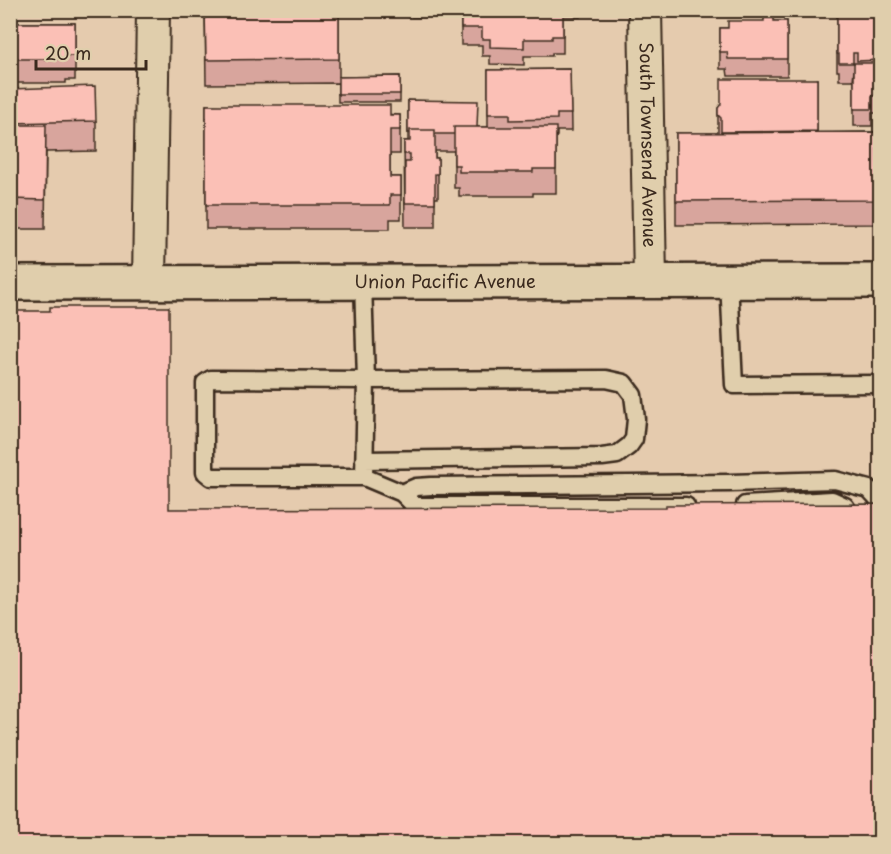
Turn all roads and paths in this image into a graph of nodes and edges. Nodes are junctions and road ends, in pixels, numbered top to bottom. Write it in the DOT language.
graph roads {
  1 [pos="153,10"];
  2 [pos="645,10"];
  3 [pos="650,280"];
  4 [pos="729,280"];
  5 [pos="880,281"];
  6 [pos="149,282"];
  7 [pos="363,282"];
  8 [pos="10,283"];
  9 [pos="366,380"];
  10 [pos="880,384"];
  11 [pos="363,469"];
  12 [pos="402,493"];
  13 [pos="880,501"];
  14 [pos="700,506"];
  15 [pos="735,506"];
  16 [pos="858,531"];
  1 -- 6 [label="street"];
  2 -- 3 [label="street, South Townsend Avenue"];
  3 -- 4 [label="street, Union Pacific Avenue"];
  3 -- 7 [label="street, Union Pacific Avenue"];
  4 -- 5 [label="street, Union Pacific Avenue"];
  4 -- 10 [label="lane"];
  6 -- 7 [label="street, Union Pacific Avenue"];
  6 -- 8 [label="street, Union Pacific Avenue"];
  7 -- 9 [label="lane"];
  9 -- 11 [label="lane"];
  9 -- 11 [label="lane"];
  9 -- 11 [label="lane"];
  11 -- 12 [label="lane"];
  12 -- 13 [label="lane"];
  12 -- 14 [label="lane"];
  15 -- 16 [label="lane"];
}
